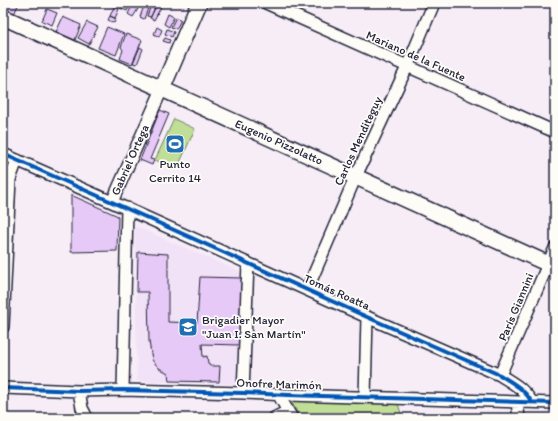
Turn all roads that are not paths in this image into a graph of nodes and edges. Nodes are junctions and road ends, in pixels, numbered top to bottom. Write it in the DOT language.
graph roads {
  1 [pos="199,3"];
  2 [pos="266,3"];
  3 [pos="434,3"];
  4 [pos="3,18"];
  5 [pos="407,67"];
  6 [pos="162,89"];
  7 [pos="555,132"];
  8 [pos="3,154"];
  9 [pos="16,160"];
  10 [pos="356,176"];
  11 [pos="6,179"];
  12 [pos="112,202"];
  13 [pos="127,208"];
  14 [pos="555,248"];
  15 [pos="248,263"];
  16 [pos="552,265"];
  17 [pos="307,290"];
  18 [pos="367,317"];
  19 [pos="3,327"];
  20 [pos="500,375"];
  21 [pos="3,388"];
  22 [pos="123,390"];
  23 [pos="79,391"];
  24 [pos="243,393"];
  25 [pos="278,394"];
  26 [pos="365,397"];
  27 [pos="517,402"];
  28 [pos="532,402"];
  29 [pos="555,403"];
  30 [pos="290,414"];
  31 [pos="87,418"];
  32 [pos="274,418"];
  33 [pos="519,418"];
  1 -- 6 [label="main road, Gabriel Ortega"];
  2 -- 5 [label="street, Mariano de la Fuente"];
  3 -- 5 [label="street, Carlos Menditeguy"];
  4 -- 6 [label="main road, Eugenio Pizzolatto"];
  5 -- 7 [label="street, Mariano de la Fuente"];
  5 -- 10 [label="street, Carlos Menditeguy"];
  6 -- 10 [label="main road, Eugenio Pizzolatto"];
  6 -- 12 [label="street, Gabriel Ortega"];
  8 -- 9 [label="street"];
  9 -- 11 [label="street"];
  9 -- 12 [label="street"];
  10 -- 16 [label="main road, Eugenio Pizzolatto"];
  10 -- 17 [label="street, Carlos Menditeguy"];
  11 -- 19 [label="street"];
  12 -- 13 [label="street, Gabriel Ortega"];
  13 -- 15 [label="street, Tomás Roatta"];
  13 -- 22 [label="street, Gabriel Ortega"];
  14 -- 16 [label="street, París Giannini"];
  15 -- 17 [label="street, Tomás Roatta"];
  15 -- 24 [label="street"];
  16 -- 20 [label="street, París Giannini"];
  17 -- 18 [label="street, Tomás Roatta"];
  18 -- 20 [label="street, Tomás Roatta"];
  18 -- 26 [label="street"];
  20 -- 28 [label="street, Tomás Roatta"];
  21 -- 23 [label="street, Onofre Marimón"];
  22 -- 23 [label="street, Onofre Marimón"];
  22 -- 24 [label="street, Onofre Marimón"];
  23 -- 31 [label="street"];
  24 -- 25 [label="street, Onofre Marimón"];
  25 -- 26 [label="street, Onofre Marimón"];
  25 -- 30 [label="street"];
  26 -- 27 [label="street, Onofre Marimón"];
  27 -- 28 [label="street, Onofre Marimón"];
  27 -- 33 [label="street"];
  28 -- 29 [label="street, Onofre Marimón"];
  30 -- 32 [label="street"];
}
